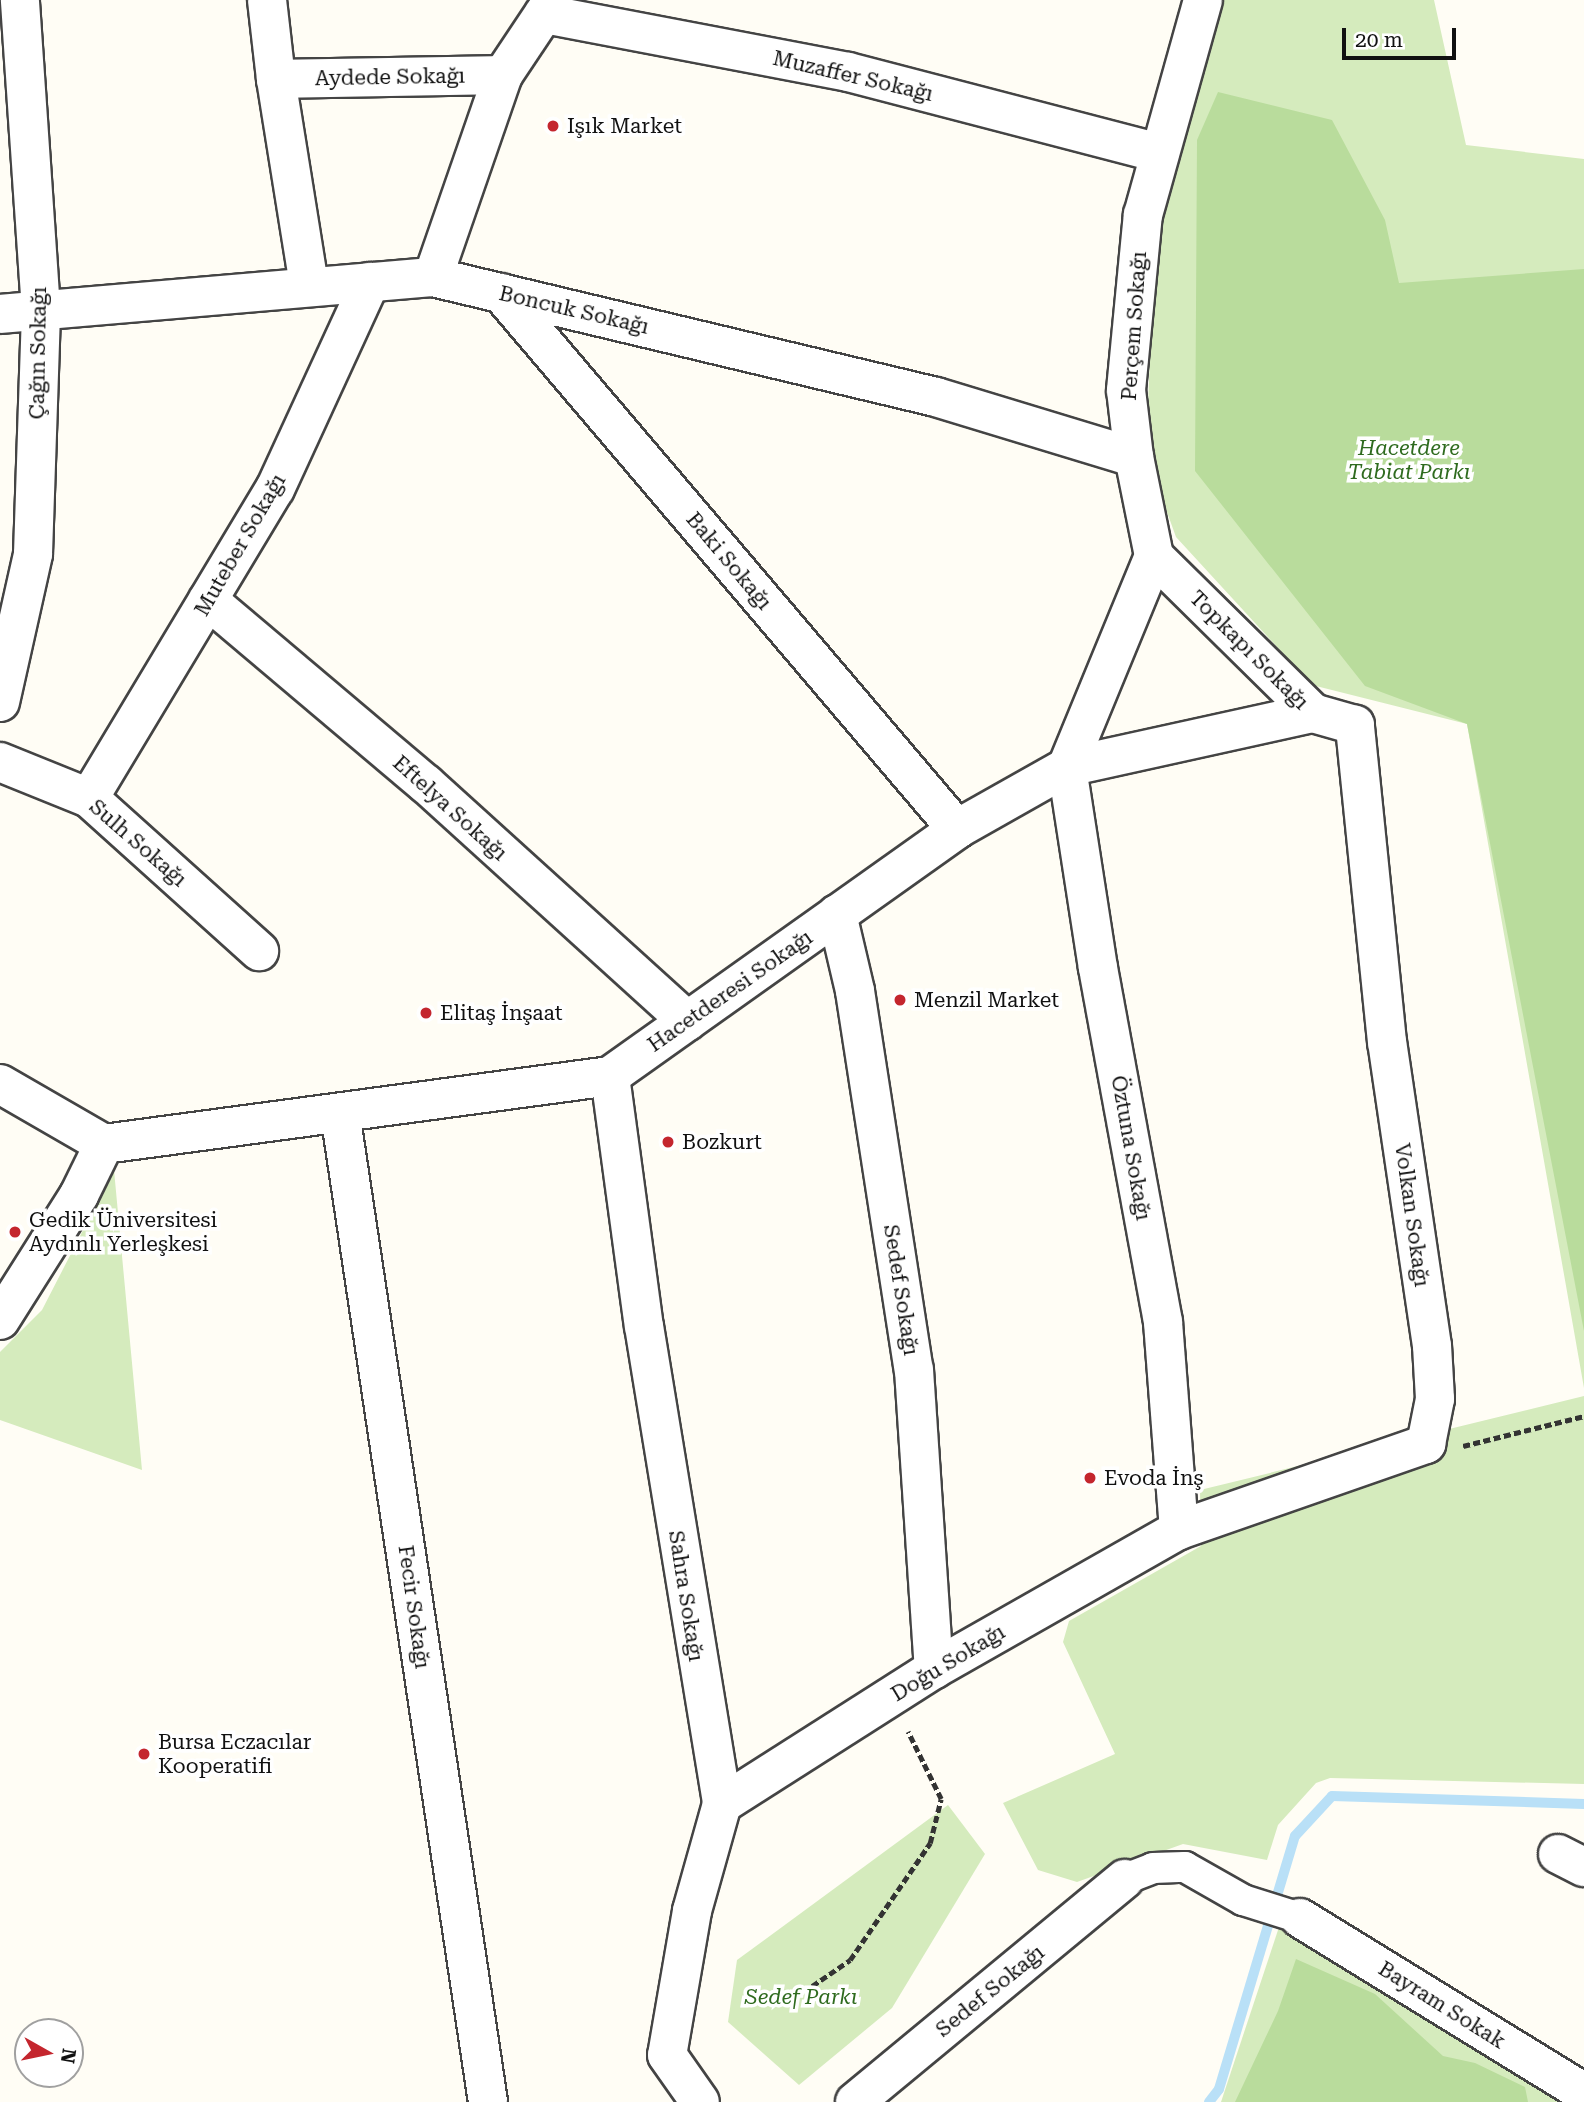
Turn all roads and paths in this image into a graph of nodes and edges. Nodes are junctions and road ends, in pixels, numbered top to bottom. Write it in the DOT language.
graph roads {
  1 [pos="20,0"];
  2 [pos="267,0"];
  3 [pos="1203,0"];
  4 [pos="548,7"];
  5 [pos="503,75"];
  6 [pos="276,79"];
  7 [pos="1160,153"];
  8 [pos="433,276"];
  9 [pos="370,282"];
  10 [pos="309,286"];
  11 [pos="501,293"];
  12 [pos="41,310"];
  13 [pos="0,314"];
  14 [pos="1134,457"];
  15 [pos="1154,556"];
  16 [pos="208,600"];
  17 [pos="0,702"];
  18 [pos="1313,713"];
  19 [pos="1354,725"];
  20 [pos="0,762"];
  21 [pos="1067,767"];
  22 [pos="89,798"];
  23 [pos="957,829"];
  24 [pos="837,914"];
  25 [pos="259,951"];
  26 [pos="687,1021"];
  27 [pos="610,1076"];
  28 [pos="0,1084"];
  29 [pos="340,1112"];
  30 [pos="104,1144"];
  31 [pos="0,1320"];
  32 [pos="1179,1531"];
  33 [pos="934,1669"];
  34 [pos="905,1726"];
  35 [pos="722,1804"];
  36 [pos="1125,1879"];
  37 [pos="1300,1918"];
  38 [pos="813,1986"];
  39 [pos="1584,2093"];
  40 [pos="698,2101"];
  41 [pos="488,2102"];
  42 [pos="855,2102"];
  1 -- 12 [label="street, Çağın Sokağı"];
  2 -- 6 [label="street"];
  3 -- 7 [label="street, Perçem Sokağı"];
  4 -- 5 [label="street"];
  4 -- 7 [label="street, Muzaffer Sokağı"];
  5 -- 6 [label="street, Aydede Sokağı"];
  5 -- 8 [label="street"];
  6 -- 10 [label="street"];
  7 -- 14 [label="street, Perçem Sokağı"];
  8 -- 9 [label="street, Boncuk Sokağı"];
  8 -- 11 [label="street, Boncuk Sokağı"];
  9 -- 10 [label="street, Boncuk Sokağı"];
  9 -- 16 [label="street, Muteber Sokağı"];
  10 -- 12 [label="street, Boncuk Sokağı"];
  11 -- 14 [label="street, Boncuk Sokağı"];
  11 -- 23 [label="street, Baki Sokağı"];
  12 -- 13 [label="street, Boncuk Sokağı"];
  12 -- 17 [label="street, Çağın Sokağı"];
  14 -- 15 [label="street, Perçem Sokağı"];
  15 -- 18 [label="street, Topkapı Sokağı"];
  15 -- 21 [label="street"];
  16 -- 22 [label="street, Muteber Sokağı"];
  16 -- 26 [label="street, Eftelya Sokağı"];
  18 -- 19 [label="street, Topkapı Sokağı"];
  18 -- 21 [label="street, Hacetderesi Sokağı"];
  19 -- 32 [label="street, Volkan Sokağı"];
  20 -- 22 [label="street, Sulh Sokağı"];
  21 -- 23 [label="street, Hacetderesi Sokağı"];
  21 -- 32 [label="street, Öztuna Sokağı"];
  22 -- 25 [label="street, Sulh Sokağı"];
  23 -- 24 [label="street, Hacetderesi Sokağı"];
  24 -- 26 [label="street, Hacetderesi Sokağı"];
  24 -- 33 [label="street, Sedef Sokağı"];
  26 -- 27 [label="street, Hacetderesi Sokağı"];
  27 -- 29 [label="street, Hacetderesi Sokağı"];
  27 -- 35 [label="street, Sahra Sokağı"];
  28 -- 30 [label="street"];
  29 -- 30 [label="street, Hacetderesi Sokağı"];
  29 -- 41 [label="street, Fecir Sokağı"];
  30 -- 31 [label="street"];
  32 -- 33 [label="street, Doğu Sokağı"];
  33 -- 35 [label="street, Doğu Sokağı"];
  34 -- 38 [label="path"];
  35 -- 40 [label="street, Sahra Sokağı"];
  36 -- 37 [label="street"];
  36 -- 42 [label="street, Sedef Sokağı"];
  37 -- 39 [label="street, Bayram Sokak"];
}
